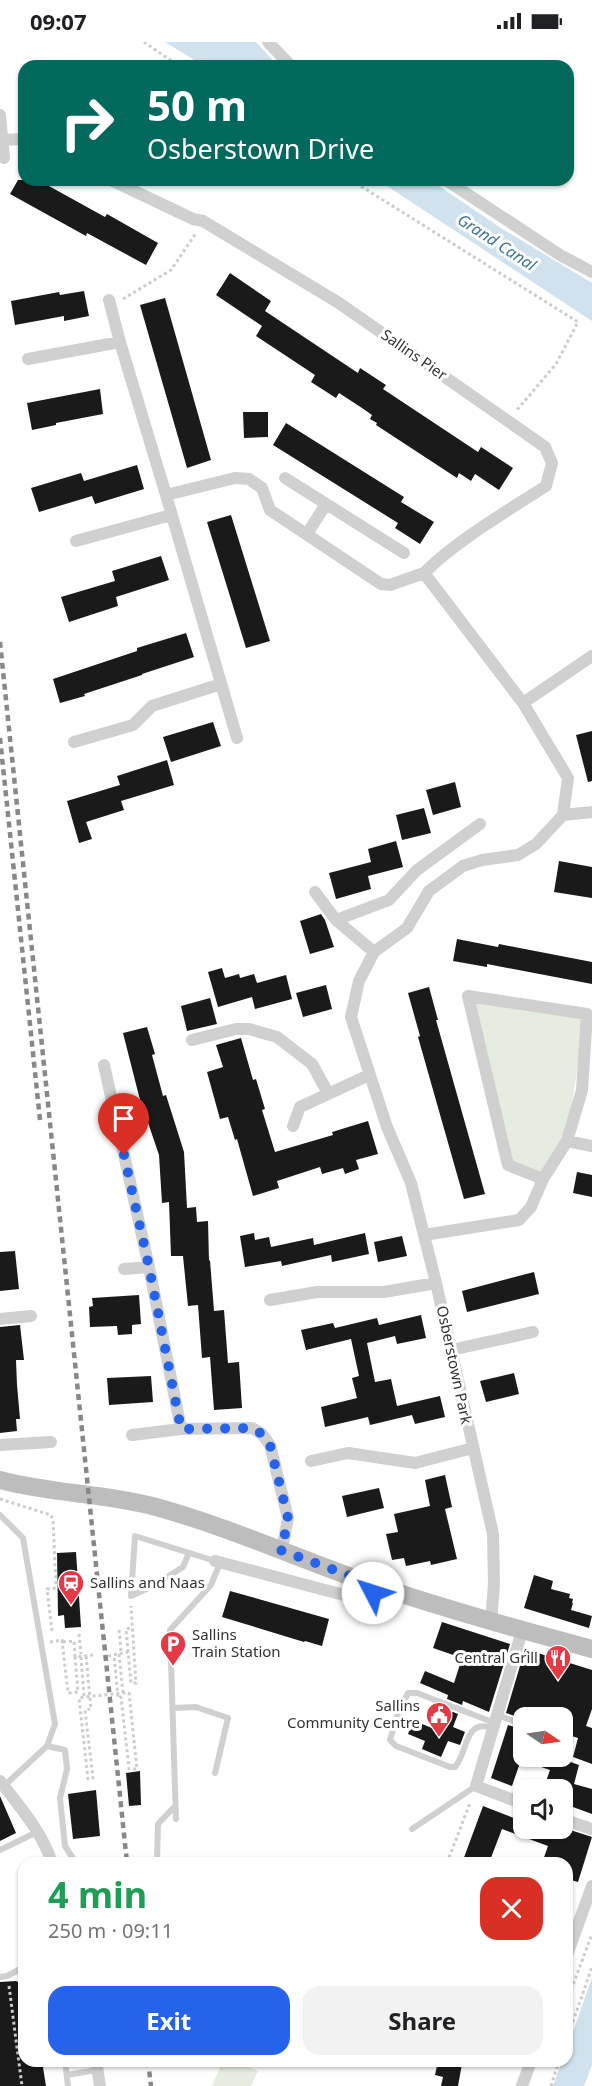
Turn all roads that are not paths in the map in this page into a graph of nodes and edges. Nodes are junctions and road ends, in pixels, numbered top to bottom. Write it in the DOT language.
graph roads {
  1 [pos="268,42"];
  2 [pos="285,60"];
  3 [pos="0,115"];
  4 [pos="18,139"];
  5 [pos="2,140"];
  6 [pos="4,158"];
  7 [pos="124,186"];
  8 [pos="455,186"];
  9 [pos="592,272"];
  10 [pos="109,300"];
  11 [pos="120,342"];
  12 [pos="28,359"];
  13 [pos="285,478"];
  14 [pos="166,495"];
  15 [pos="326,504"];
  16 [pos="171,515"];
  17 [pos="307,534"];
  18 [pos="76,541"];
  19 [pos="404,553"];
  20 [pos="424,573"];
  21 [pos="592,656"];
  22 [pos="221,684"];
  23 [pos="523,703"];
  24 [pos="237,738"];
  25 [pos="74,742"];
  26 [pos="592,812"];
  27 [pos="563,815"];
  28 [pos="480,824"];
  29 [pos="315,892"];
  30 [pos="336,920"];
  31 [pos="374,952"];
  32 [pos="192,1040"];
  33 [pos="104,1065"];
  34 [pos="369,1075"];
  35 [pos="328,1093"];
  36 [pos="293,1126"];
  37 [pos="567,1142"];
  38 [pos="592,1146"];
  39 [pos="543,1179"];
  40 [pos="424,1235"];
  41 [pos="149,1267"];
  42 [pos="124,1269"];
  43 [pos="436,1283"];
  44 [pos="270,1300"];
  45 [pos="31,1316"];
  46 [pos="0,1318"];
  47 [pos="533,1332"];
  48 [pos="451,1350"];
  49 [pos="181,1429"];
  50 [pos="132,1435"];
  51 [pos="51,1442"];
  52 [pos="0,1445"];
  53 [pos="473,1448"];
  54 [pos="311,1461"];
  55 [pos="0,1480"];
  56 [pos="0,1515"];
  57 [pos="280,1550"];
  58 [pos="189,1553"];
  59 [pos="217,1562"];
  60 [pos="375,1585"];
  61 [pos="491,1622"];
  62 [pos="522,1631"];
  63 [pos="592,1649"];
  64 [pos="173,1708"];
  65 [pos="495,1722"];
  66 [pos="513,1724"];
  67 [pos="46,1746"];
  68 [pos="215,1773"];
  69 [pos="2,1784"];
  70 [pos="476,1786"];
  71 [pos="513,1800"];
  72 [pos="176,1806"];
  73 [pos="176,1819"];
  74 [pos="573,1823"];
  75 [pos="412,1829"];
  76 [pos="592,1829"];
  77 [pos="37,1832"];
  78 [pos="0,1850"];
  79 [pos="50,1857"];
  80 [pos="72,1857"];
  81 [pos="157,1857"];
  82 [pos="592,1886"];
  83 [pos="573,1938"];
  84 [pos="18,1970"];
  85 [pos="4,1976"];
  86 [pos="66,2067"];
  87 [pos="94,2067"];
  88 [pos="97,2067"];
  89 [pos="529,2067"];
  90 [pos="67,2075"];
  91 [pos="68,2086"];
  92 [pos="100,2086"];
  93 [pos="522,2086"];
  1 -- 2 [label="street"];
  3 -- 5 [label="street"];
  4 -- 5 [label="street"];
  5 -- 6 [label="street"];
  7 -- 20 [label="street, Sallins Pier"];
  8 -- 9 [label="street"];
  10 -- 11 [label="street"];
  11 -- 12 [label="street"];
  11 -- 14 [label="street"];
  13 -- 15 [label="street"];
  14 -- 16 [label="street"];
  14 -- 17 [label="street, Sallins Pier"];
  15 -- 17 [label="street"];
  15 -- 19 [label="street"];
  16 -- 18 [label="street"];
  16 -- 22 [label="street"];
  17 -- 20 [label="street, Sallins Pier"];
  20 -- 23 [label="street"];
  21 -- 23 [label="street"];
  22 -- 24 [label="street"];
  22 -- 25 [label="street"];
  23 -- 27 [label="street"];
  26 -- 27 [label="street"];
  27 -- 31 [label="street"];
  28 -- 30 [label="street"];
  29 -- 30 [label="street"];
  30 -- 31 [label="street"];
  31 -- 34 [label="street, Osberstown Park"];
  32 -- 35 [label="street"];
  33 -- 41 [label="street"];
  34 -- 35 [label="street"];
  34 -- 40 [label="street, Osberstown Park"];
  35 -- 36 [label="street"];
  37 -- 38 [label="street"];
  37 -- 39 [label="street"];
  37 -- 39 [label="street"];
  39 -- 40 [label="street"];
  40 -- 43 [label="street, Osberstown Park"];
  41 -- 42 [label="street"];
  41 -- 49 [label="street"];
  43 -- 44 [label="street"];
  43 -- 48 [label="street, Osberstown Park"];
  45 -- 46 [label="street"];
  47 -- 48 [label="street"];
  48 -- 53 [label="street, Osberstown Park"];
  49 -- 50 [label="street"];
  49 -- 57 [label="street"];
  51 -- 52 [label="street"];
  53 -- 54 [label="street"];
  53 -- 61 [label="street, Osberstown Park"];
  55 -- 57 [label="street"];
  56 -- 67 [label="lane"];
  57 -- 60 [label="street"];
  58 -- 58 [label="lane"];
  58 -- 59 [label="lane"];
  59 -- 60 [label="street"];
  59 -- 64 [label="lane"];
  60 -- 61 [label="street"];
  61 -- 62 [label="street"];
  62 -- 63 [label="street"];
  62 -- 65 [label="street"];
  64 -- 68 [label="lane"];
  64 -- 72 [label="lane"];
  65 -- 65 [label="lane"];
  65 -- 66 [label="lane"];
  65 -- 70 [label="street"];
  67 -- 69 [label="lane"];
  67 -- 80 [label="lane"];
  69 -- 77 [label="street"];
  70 -- 71 [label="street"];
  70 -- 75 [label="lane"];
  72 -- 73 [label="lane"];
  72 -- 81 [label="lane"];
  74 -- 76 [label="street"];
  77 -- 78 [label="lane"];
  77 -- 79 [label="street"];
  82 -- 83 [label="street"];
  84 -- 85 [label="lane"];
  86 -- 90 [label="lane"];
  87 -- 90 [label="lane"];
  88 -- 92 [label="street"];
  89 -- 93 [label="street"];
  90 -- 91 [label="lane"];
}
